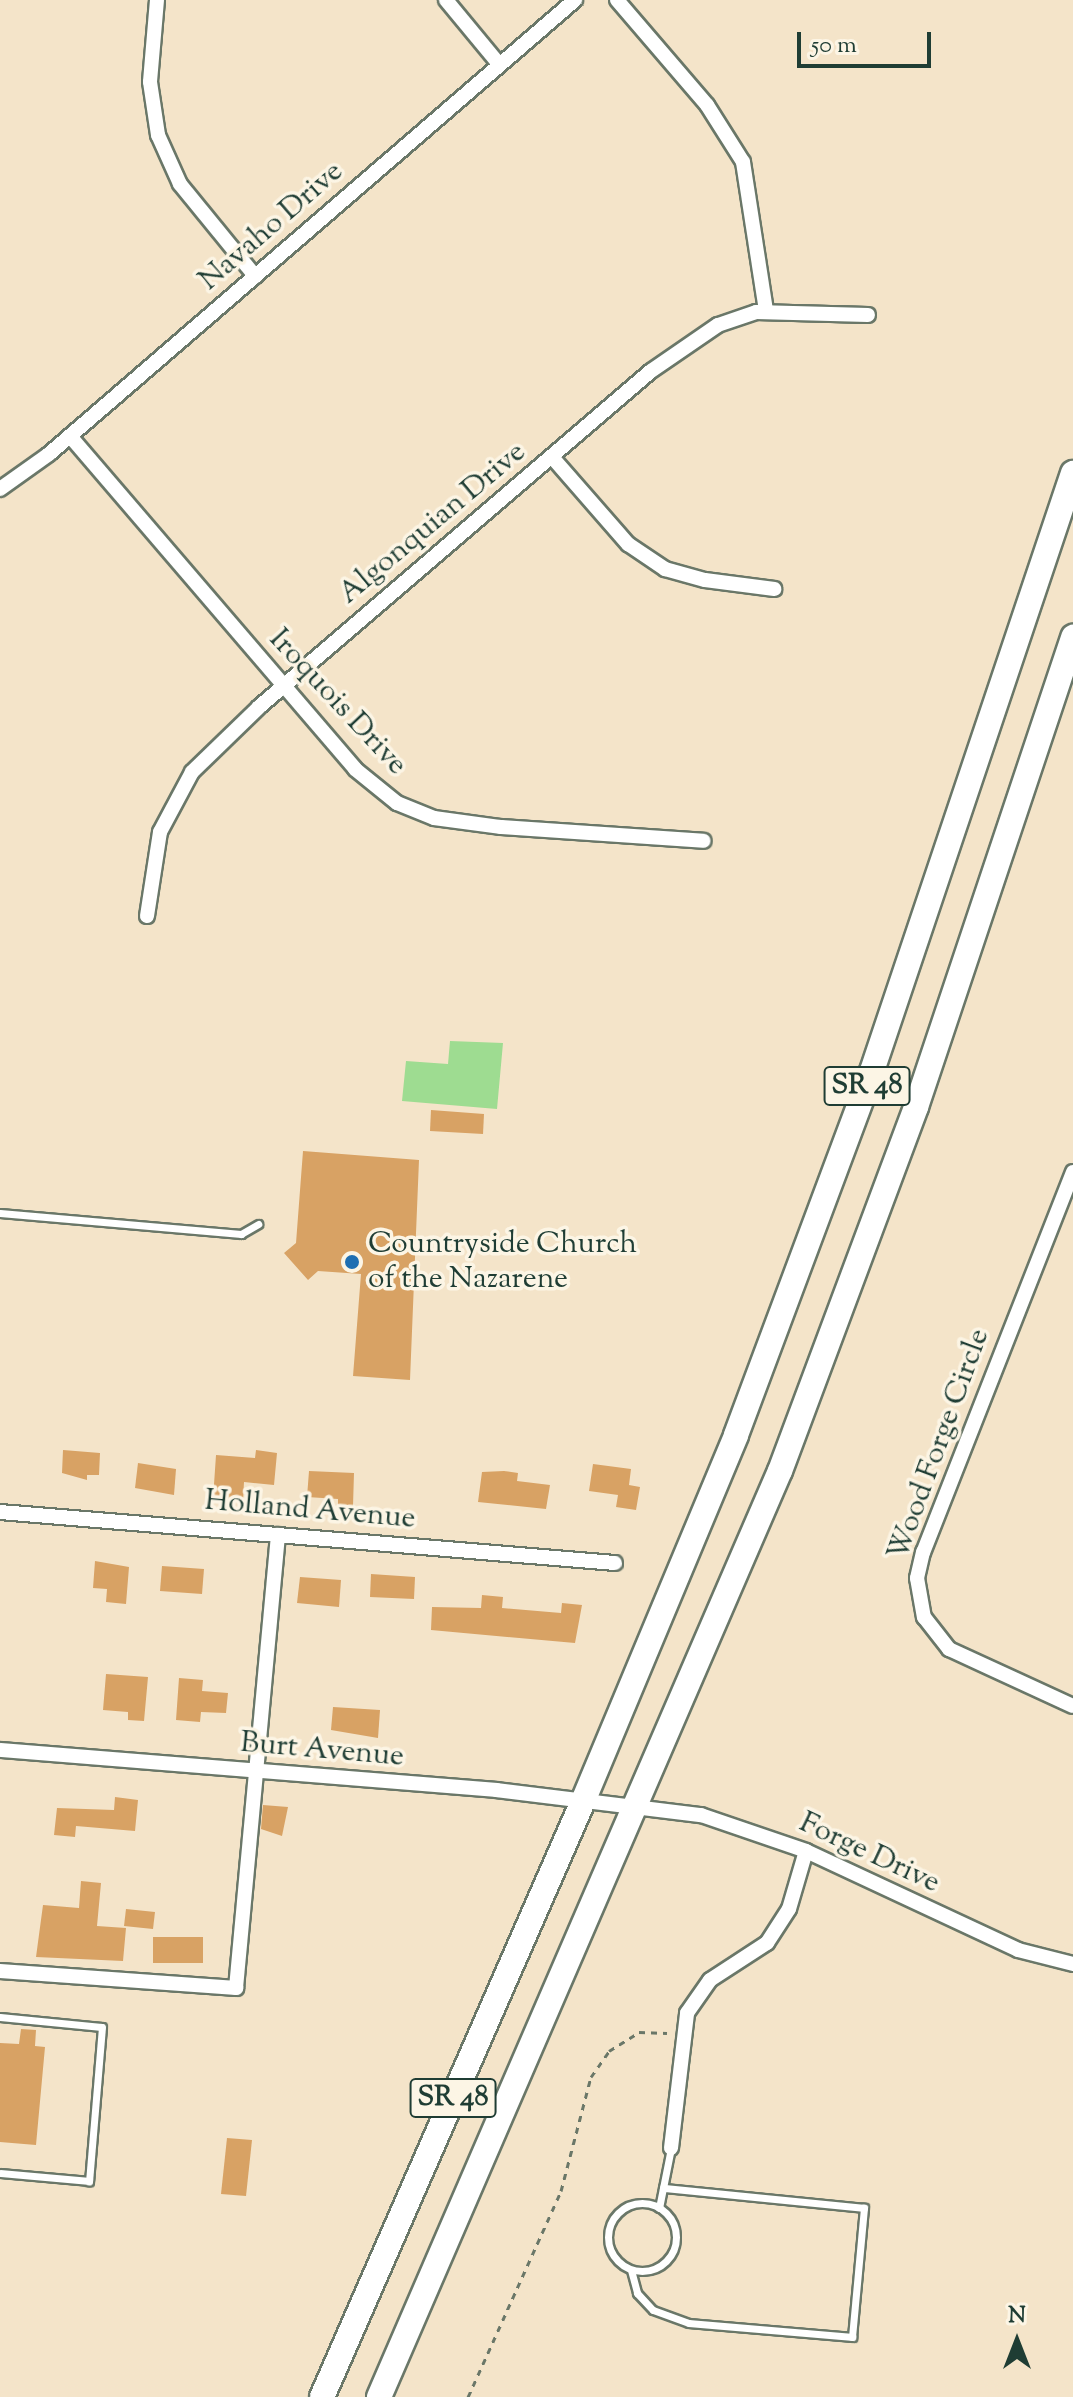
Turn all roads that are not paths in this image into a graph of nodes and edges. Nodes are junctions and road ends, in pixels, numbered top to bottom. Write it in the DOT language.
graph roads {
  1 [pos="157,0"];
  2 [pos="446,0"];
  3 [pos="575,0"];
  4 [pos="617,0"];
  5 [pos="499,64"];
  6 [pos="255,276"];
  7 [pos="766,310"];
  8 [pos="868,315"];
  9 [pos="70,436"];
  10 [pos="552,457"];
  11 [pos="1073,473"];
  12 [pos="0,489"];
  13 [pos="774,589"];
  14 [pos="1073,637"];
  15 [pos="283,686"];
  16 [pos="704,841"];
  17 [pos="147,916"];
  18 [pos="1073,1172"];
  19 [pos="0,1213"];
  20 [pos="258,1224"];
  21 [pos="0,1512"];
  22 [pos="278,1535"];
  23 [pos="615,1563"];
  24 [pos="1073,1706"];
  25 [pos="0,1750"];
  26 [pos="260,1772"];
  27 [pos="584,1799"];
  28 [pos="639,1805"];
  29 [pos="806,1851"];
  30 [pos="1073,1964"];
  31 [pos="0,1971"];
  32 [pos="0,2017"];
  33 [pos="671,2148"];
  34 [pos="0,2173"];
  35 [pos="663,2188"];
  36 [pos="659,2208"];
  37 [pos="631,2270"];
  38 [pos="322,2397"];
  39 [pos="379,2397"];
  1 -- 6 [label="street"];
  2 -- 5 [label="street"];
  3 -- 5 [label="street, Navaho Drive"];
  4 -- 7 [label="street"];
  5 -- 6 [label="street, Navaho Drive"];
  6 -- 9 [label="street, Navaho Drive"];
  7 -- 8 [label="street, Algonquian Drive"];
  7 -- 10 [label="street, Algonquian Drive"];
  9 -- 12 [label="street, Navaho Drive"];
  9 -- 15 [label="street, Iroquois Drive"];
  10 -- 13 [label="street"];
  10 -- 15 [label="street, Algonquian Drive"];
  11 -- 27 [label="highway, SR 48"];
  14 -- 28 [label="highway, SR 48"];
  15 -- 16 [label="street, Iroquois Drive"];
  15 -- 17 [label="street, Algonquian Drive"];
  18 -- 24 [label="street, Wood Forge Circle"];
  19 -- 20 [label="lane"];
  21 -- 22 [label="street, Holland Avenue"];
  22 -- 23 [label="street, Holland Avenue"];
  22 -- 26 [label="street"];
  25 -- 26 [label="street, Burt Avenue"];
  26 -- 27 [label="street, Burt Avenue"];
  26 -- 31 [label="street"];
  27 -- 28 [label="street, Burt Avenue"];
  27 -- 38 [label="highway, SR 48"];
  28 -- 29 [label="street, Forge Drive"];
  28 -- 39 [label="highway, SR 48"];
  29 -- 30 [label="street, Forge Drive"];
  29 -- 33 [label="street"];
  32 -- 34 [label="lane"];
  33 -- 35 [label="lane"];
  35 -- 36 [label="lane"];
  35 -- 37 [label="lane"];
  36 -- 37 [label="lane"];
  36 -- 37 [label="lane"];
}
